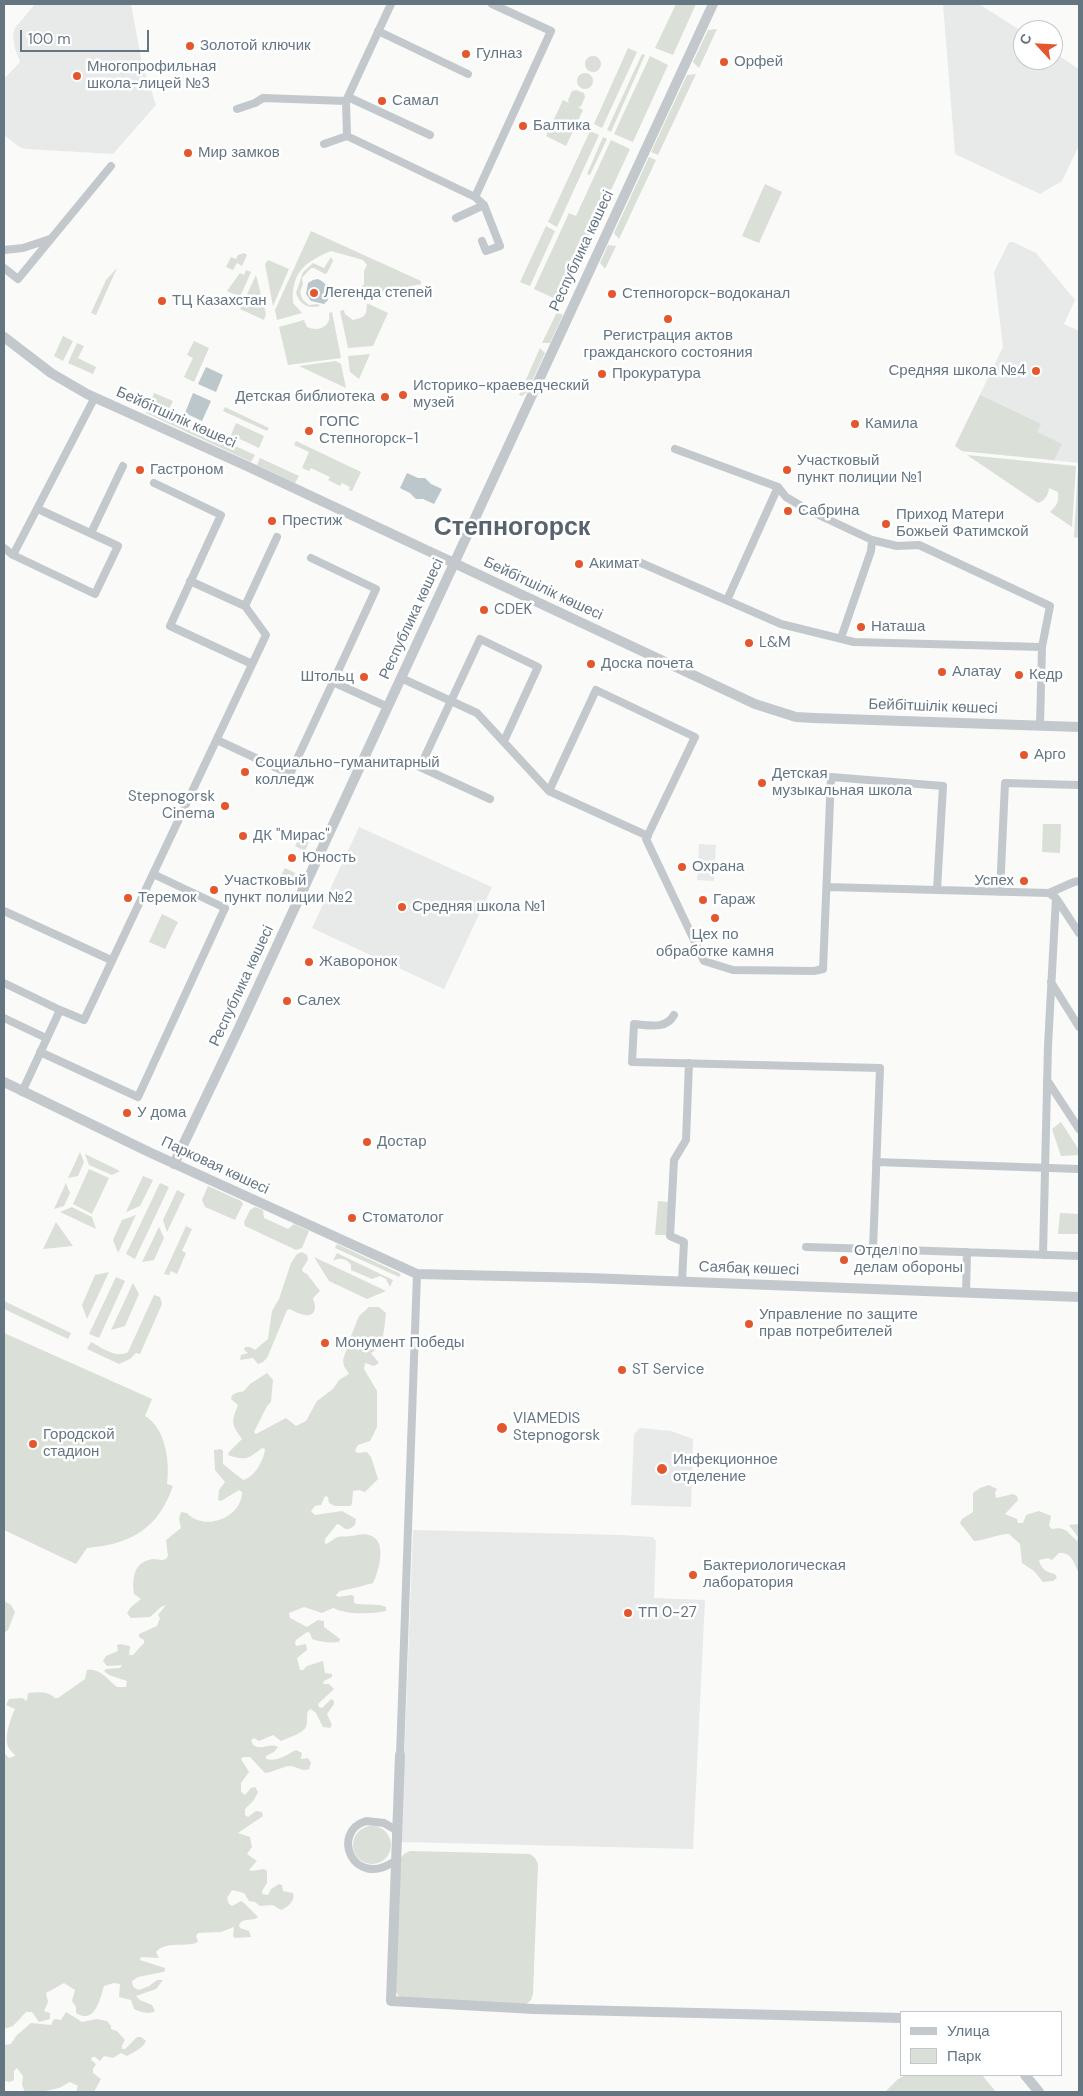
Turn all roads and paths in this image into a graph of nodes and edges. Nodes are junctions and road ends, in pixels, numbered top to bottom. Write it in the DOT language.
graph roads {
  1 [pos="391,4"];
  2 [pos="492,4"];
  3 [pos="713,4"];
  4 [pos="378,31"];
  5 [pos="468,74"];
  6 [pos="347,99"];
  7 [pos="237,109"];
  8 [pos="430,135"];
  9 [pos="348,136"];
  10 [pos="324,144"];
  11 [pos="111,166"];
  12 [pos="475,197"];
  13 [pos="484,205"];
  14 [pos="456,218"];
  15 [pos="51,238"];
  16 [pos="482,241"];
  17 [pos="4,250"];
  18 [pos="4,268"];
  19 [pos="4,337"];
  20 [pos="95,398"];
  21 [pos="675,449"];
  22 [pos="123,466"];
  23 [pos="154,483"];
  24 [pos="778,486"];
  25 [pos="38,509"];
  26 [pos="91,533"];
  27 [pos="278,537"];
  28 [pos="872,540"];
  29 [pos="4,548"];
  30 [pos="14,555"];
  31 [pos="311,558"];
  32 [pos="639,562"];
  33 [pos="455,564"];
  34 [pos="190,580"];
  35 [pos="726,600"];
  36 [pos="245,606"];
  37 [pos="840,638"];
  38 [pos="1042,647"];
  39 [pos="252,664"];
  40 [pos="401,678"];
  41 [pos="333,682"];
  42 [pos="450,701"];
  43 [pos="388,707"];
  44 [pos="1040,726"];
  45 [pos="1079,727"];
  46 [pos="216,740"];
  47 [pos="504,741"];
  48 [pos="1079,785"];
  49 [pos="548,791"];
  50 [pos="490,799"];
  51 [pos="648,836"];
  52 [pos="153,874"];
  53 [pos="1079,881"];
  54 [pos="827,887"];
  55 [pos="937,890"];
  56 [pos="1000,892"];
  57 [pos="1049,893"];
  58 [pos="1056,898"];
  59 [pos="4,911"];
  60 [pos="1079,932"];
  61 [pos="111,960"];
  62 [pos="1051,982"];
  63 [pos="4,983"];
  64 [pos="60,1010"];
  65 [pos="674,1015"];
  66 [pos="4,1018"];
  67 [pos="1079,1027"];
  68 [pos="46,1038"];
  69 [pos="40,1052"];
  70 [pos="689,1064"];
  71 [pos="1047,1080"];
  72 [pos="4,1082"];
  73 [pos="22,1092"];
  74 [pos="1079,1129"];
  75 [pos="876,1162"];
  76 [pos="174,1164"];
  77 [pos="1046,1169"];
  78 [pos="1079,1169"];
  79 [pos="806,1247"];
  80 [pos="873,1249"];
  81 [pos="968,1252"];
  82 [pos="1043,1255"];
  83 [pos="1079,1256"];
  84 [pos="416,1274"];
  85 [pos="682,1281"];
  86 [pos="966,1293"];
  87 [pos="1079,1297"];
  88 [pos="400,1755"];
  89 [pos="396,1830"];
  90 [pos="395,1861"];
  91 [pos="900,2018"];
  92 [pos="1026,2076"];
  93 [pos="1039,2092"];
  1 -- 4 [label="street"];
  2 -- 12 [label="street"];
  3 -- 33 [label="street, Республика көшесі"];
  4 -- 5 [label="street"];
  4 -- 6 [label="street"];
  6 -- 7 [label="street"];
  6 -- 8 [label="street"];
  6 -- 9 [label="street"];
  9 -- 10 [label="street"];
  9 -- 12 [label="street"];
  11 -- 15 [label="street"];
  12 -- 13 [label="street"];
  13 -- 14 [label="street"];
  13 -- 16 [label="street"];
  15 -- 17 [label="street"];
  15 -- 18 [label="street"];
  19 -- 20 [label="street, Бейбітшілік көшесі"];
  20 -- 25 [label="street"];
  20 -- 33 [label="street, Бейбітшілік көшесі"];
  21 -- 24 [label="street"];
  22 -- 26 [label="street"];
  23 -- 34 [label="street"];
  24 -- 28 [label="street"];
  24 -- 35 [label="street"];
  25 -- 26 [label="street"];
  25 -- 30 [label="street"];
  26 -- 30 [label="street"];
  27 -- 36 [label="street"];
  28 -- 37 [label="street"];
  28 -- 38 [label="street"];
  29 -- 30 [label="street"];
  31 -- 41 [label="street"];
  32 -- 35 [label="street"];
  33 -- 40 [label="street, Республика көшесі"];
  33 -- 44 [label="street, Бейбітшілік көшесі"];
  34 -- 36 [label="street"];
  34 -- 39 [label="street"];
  35 -- 37 [label="street"];
  36 -- 39 [label="street"];
  37 -- 38 [label="street"];
  38 -- 44 [label="street"];
  39 -- 46 [label="street"];
  40 -- 42 [label="street"];
  40 -- 43 [label="street, Республика көшесі"];
  41 -- 43 [label="street"];
  41 -- 46 [label="street"];
  42 -- 47 [label="street"];
  42 -- 47 [label="street"];
  42 -- 50 [label="street"];
  43 -- 76 [label="street, Республика көшесі"];
  44 -- 45 [label="street, Бейбітшілік көшесі"];
  46 -- 52 [label="street"];
  47 -- 49 [label="street"];
  48 -- 56 [label="street"];
  49 -- 51 [label="street"];
  49 -- 51 [label="street"];
  51 -- 54 [label="street"];
  52 -- 61 [label="street"];
  52 -- 69 [label="street"];
  53 -- 57 [label="street"];
  54 -- 55 [label="street"];
  54 -- 55 [label="street"];
  55 -- 56 [label="street"];
  56 -- 57 [label="street"];
  57 -- 58 [label="street"];
  58 -- 60 [label="street"];
  58 -- 62 [label="street"];
  59 -- 61 [label="street"];
  61 -- 64 [label="street"];
  62 -- 67 [label="street"];
  62 -- 71 [label="street"];
  63 -- 64 [label="street"];
  64 -- 68 [label="street"];
  65 -- 70 [label="street"];
  66 -- 68 [label="street"];
  68 -- 69 [label="street"];
  69 -- 73 [label="street"];
  70 -- 75 [label="street"];
  70 -- 85 [label="street"];
  71 -- 74 [label="street"];
  71 -- 77 [label="street"];
  72 -- 73 [label="street, Парковая көшесі"];
  73 -- 76 [label="street, Парковая көшесі"];
  75 -- 77 [label="street"];
  75 -- 80 [label="street"];
  76 -- 84 [label="street, Парковая көшесі"];
  77 -- 78 [label="street"];
  77 -- 82 [label="street"];
  79 -- 80 [label="street"];
  80 -- 81 [label="street"];
  81 -- 82 [label="street"];
  81 -- 86 [label="street"];
  82 -- 83 [label="street"];
  84 -- 85 [label="street, Саябақ көшесі"];
  84 -- 88 [label="street"];
  85 -- 86 [label="street, Саябақ көшесі"];
  86 -- 87 [label="street, Саябақ көшесі"];
  88 -- 89 [label="street"];
  89 -- 90 [label="street"];
  89 -- 90 [label="street"];
  90 -- 91 [label="street"];
  92 -- 93 [label="street"];
}
